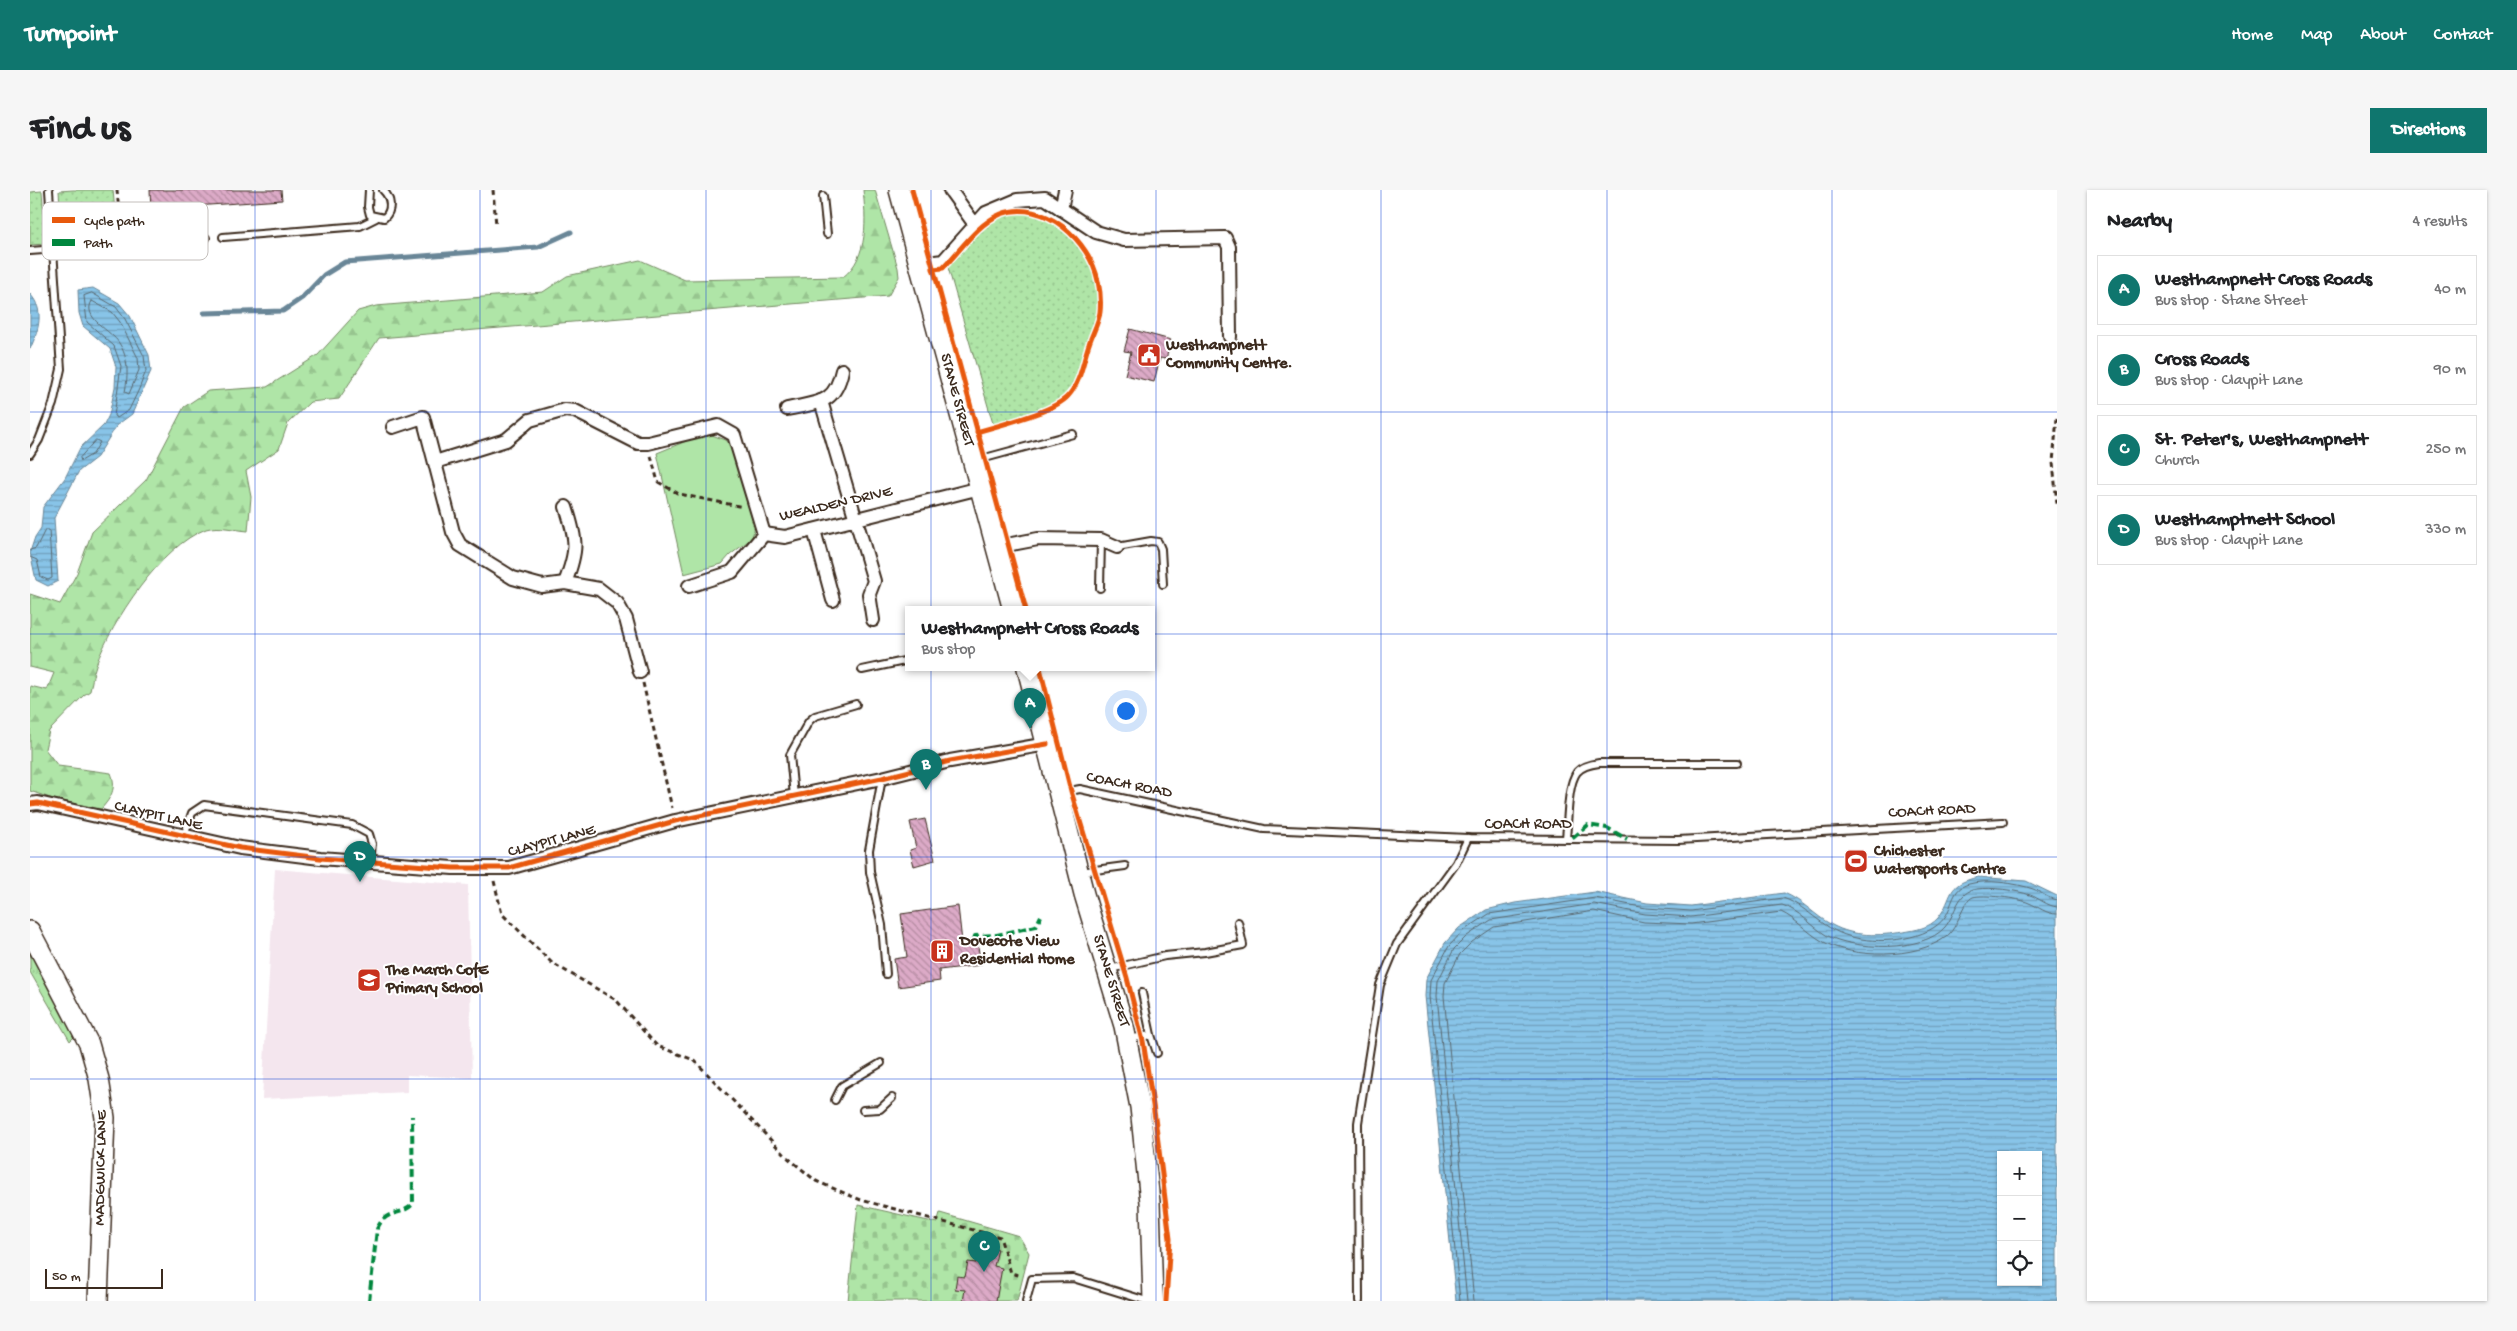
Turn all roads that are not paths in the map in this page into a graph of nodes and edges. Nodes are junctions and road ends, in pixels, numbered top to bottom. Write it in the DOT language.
graph roads {
  1 [pos="369,190"];
  2 [pos="383,190"];
  3 [pos="899,190"];
  4 [pos="950,190"];
  5 [pos="1065,190"];
  6 [pos="823,196"];
  7 [pos="1061,209"];
  8 [pos="376,218"];
  9 [pos="976,226"];
  10 [pos="827,234"];
  11 [pos="223,237"];
  12 [pos="55,260"];
  13 [pos="919,264"];
  14 [pos="1230,337"];
  15 [pos="842,370"];
  16 [pos="821,401"];
  17 [pos="787,409"];
  18 [pos="393,427"];
  19 [pos="1073,434"];
  20 [pos="30,454"];
  21 [pos="973,461"];
  22 [pos="435,462"];
  23 [pos="980,488"];
  24 [pos="566,507"];
  25 [pos="856,519"];
  26 [pos="814,530"];
  27 [pos="764,534"];
  28 [pos="1101,540"];
  29 [pos="996,547"];
  30 [pos="1117,548"];
  31 [pos="565,583"];
  32 [pos="1163,584"];
  33 [pos="689,586"];
  34 [pos="1100,588"];
  35 [pos="834,600"];
  36 [pos="1012,606"];
  37 [pos="873,620"];
  38 [pos="905,661"];
  39 [pos="862,670"];
  40 [pos="1029,671"];
  41 [pos="640,672"];
  42 [pos="856,704"];
  43 [pos="1047,744"];
  44 [pos="1736,763"];
  45 [pos="882,778"];
  46 [pos="1058,793"];
  47 [pos="794,796"];
  48 [pos="30,804"];
  49 [pos="2003,822"];
  50 [pos="184,836"];
  51 [pos="1468,838"];
  52 [pos="1566,838"];
  53 [pos="370,861"];
  54 [pos="1125,866"];
  55 [pos="1078,872"];
  56 [pos="1238,922"];
  57 [pos="30,931"];
  58 [pos="1106,970"];
  59 [pos="886,974"];
  60 [pos="1142,993"];
  61 [pos="1151,1035"];
  62 [pos="1126,1039"];
  63 [pos="1157,1053"];
  64 [pos="881,1063"];
  65 [pos="892,1098"];
  66 [pos="835,1100"];
  67 [pos="863,1110"];
  68 [pos="98,1301"];
  69 [pos="1026,1301"];
  70 [pos="1147,1301"];
  71 [pos="1153,1301"];
  72 [pos="1359,1301"];
  1 -- 8 [label="lane"];
  2 -- 8 [label="lane"];
  3 -- 13 [label="street, STANE STREET"];
  4 -- 9 [label="street"];
  5 -- 7 [label="street"];
  6 -- 10 [label="lane"];
  7 -- 9 [label="street"];
  7 -- 14 [label="street"];
  8 -- 11 [label="lane"];
  9 -- 13 [label="street"];
  12 -- 20 [label="lane"];
  13 -- 21 [label="street, STANE STREET"];
  15 -- 16 [label="street"];
  16 -- 17 [label="street"];
  16 -- 25 [label="street"];
  18 -- 22 [label="street"];
  19 -- 21 [label="lane"];
  21 -- 23 [label="street, STANE STREET"];
  22 -- 27 [label="street, WEALDEN DRIVE"];
  22 -- 31 [label="street"];
  23 -- 25 [label="street, WEALDEN DRIVE"];
  23 -- 29 [label="street, STANE STREET"];
  24 -- 31 [label="street"];
  25 -- 26 [label="street, WEALDEN DRIVE"];
  25 -- 37 [label="street"];
  26 -- 27 [label="street, WEALDEN DRIVE"];
  26 -- 35 [label="street, WEALDEN DRIVE"];
  27 -- 33 [label="street"];
  28 -- 29 [label="street"];
  28 -- 30 [label="street"];
  28 -- 34 [label="lane"];
  29 -- 36 [label="street, STANE STREET"];
  30 -- 32 [label="lane"];
  31 -- 41 [label="street"];
  38 -- 39 [label="lane"];
  40 -- 43 [label="street, STANE STREET"];
  42 -- 47 [label="lane"];
  43 -- 45 [label="street, CLAYPIT LANE"];
  43 -- 46 [label="street, STANE STREET"];
  44 -- 52 [label="lane"];
  45 -- 47 [label="street, CLAYPIT LANE"];
  45 -- 59 [label="lane"];
  46 -- 51 [label="lane, COACH ROAD"];
  46 -- 55 [label="street, STANE STREET"];
  47 -- 53 [label="street, CLAYPIT LANE"];
  48 -- 50 [label="street, CLAYPIT LANE"];
  49 -- 52 [label="lane, COACH ROAD"];
  50 -- 53 [label="street, CLAYPIT LANE"];
  50 -- 53 [label="lane"];
  51 -- 52 [label="lane, COACH ROAD"];
  51 -- 72 [label="lane"];
  54 -- 55 [label="lane"];
  55 -- 58 [label="street, STANE STREET"];
  56 -- 58 [label="lane"];
  57 -- 68 [label="street, MADGWICK LANE"];
  58 -- 62 [label="street, STANE STREET"];
  60 -- 61 [label="lane"];
  61 -- 62 [label="lane"];
  61 -- 63 [label="lane"];
  62 -- 71 [label="street, STANE STREET"];
  64 -- 66 [label="lane"];
  65 -- 67 [label="lane"];
  69 -- 70 [label="lane"];
}
